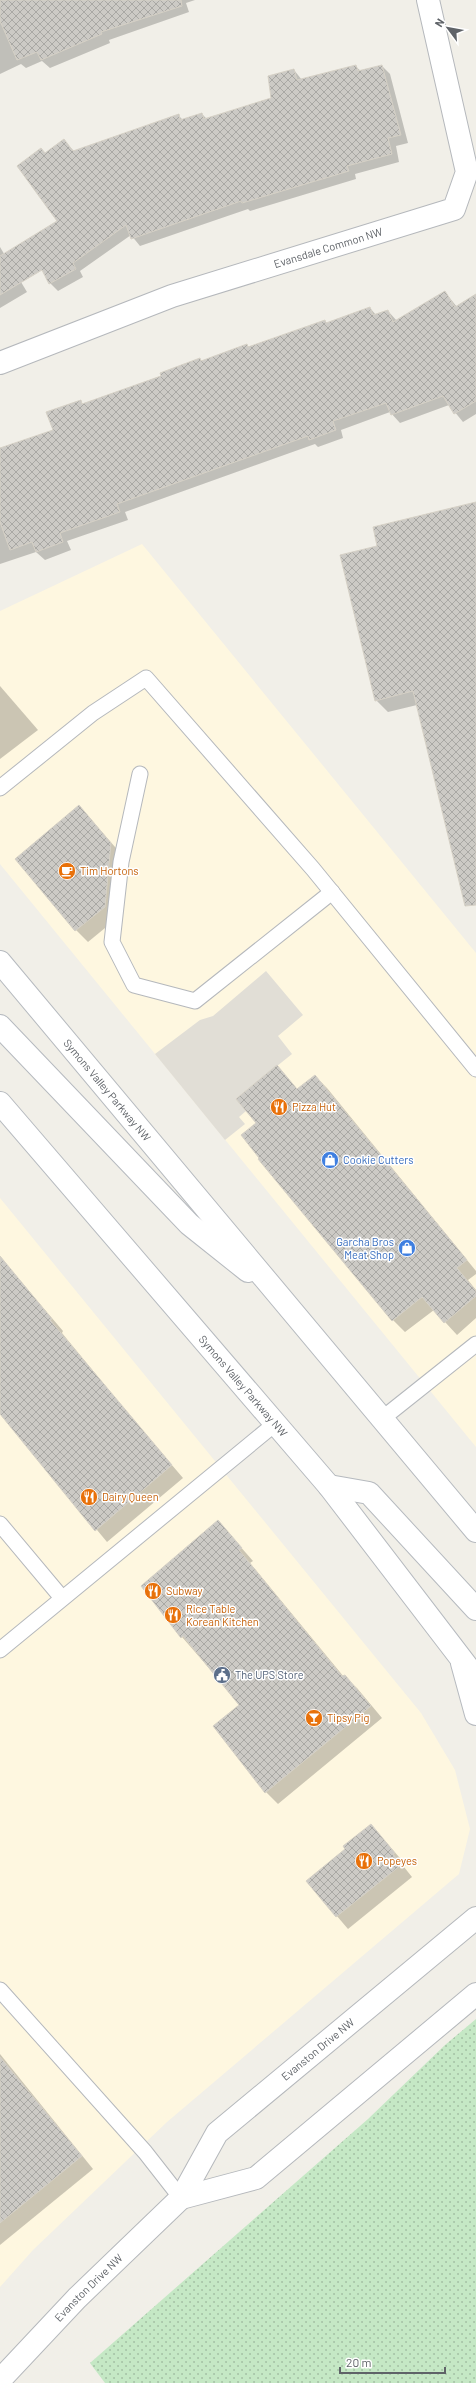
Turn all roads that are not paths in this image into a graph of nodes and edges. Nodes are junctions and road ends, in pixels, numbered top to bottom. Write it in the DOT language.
graph roads {
  1 [pos="428,0"];
  2 [pos="0,363"];
  3 [pos="140,774"];
  4 [pos="0,788"];
  5 [pos="332,892"];
  6 [pos="0,962"];
  7 [pos="0,1026"];
  8 [pos="476,1069"];
  9 [pos="0,1103"];
  10 [pos="288,1304"];
  11 [pos="476,1344"];
  12 [pos="383,1418"];
  13 [pos="276,1423"];
  14 [pos="329,1486"];
  15 [pos="0,1524"];
  16 [pos="476,1531"];
  17 [pos="62,1598"];
  18 [pos="476,1609"];
  19 [pos="0,1650"];
  20 [pos="461,1660"];
  21 [pos="476,1678"];
  22 [pos="476,1714"];
  23 [pos="476,1918"];
  24 [pos="0,1990"];
  25 [pos="476,1994"];
  26 [pos="181,2198"];
  27 [pos="0,2380"];
  1 -- 2 [label="main road, Evansdale Common NW"];
  3 -- 5 [label="lane"];
  4 -- 5 [label="lane"];
  5 -- 8 [label="lane"];
  6 -- 10 [label="main road, Symons Valley Parkway NW"];
  7 -- 10 [label="main road"];
  9 -- 13 [label="main road, Symons Valley Parkway NW"];
  10 -- 12 [label="main road, Symons Valley Parkway NW"];
  11 -- 12 [label="lane"];
  12 -- 16 [label="main road, Symons Valley Parkway NW"];
  13 -- 14 [label="main road, Symons Valley Parkway NW"];
  13 -- 17 [label="lane"];
  14 -- 18 [label="main road"];
  14 -- 20 [label="main road, Symons Valley Parkway NW"];
  15 -- 17 [label="lane"];
  17 -- 19 [label="lane"];
  20 -- 21 [label="main road, Symons Valley Parkway NW"];
  20 -- 22 [label="main road"];
  23 -- 26 [label="main road, Evanston Drive NW"];
  24 -- 26 [label="lane"];
  25 -- 26 [label="main road, Evanston Drive NW"];
  26 -- 27 [label="main road, Evanston Drive NW"];
}
